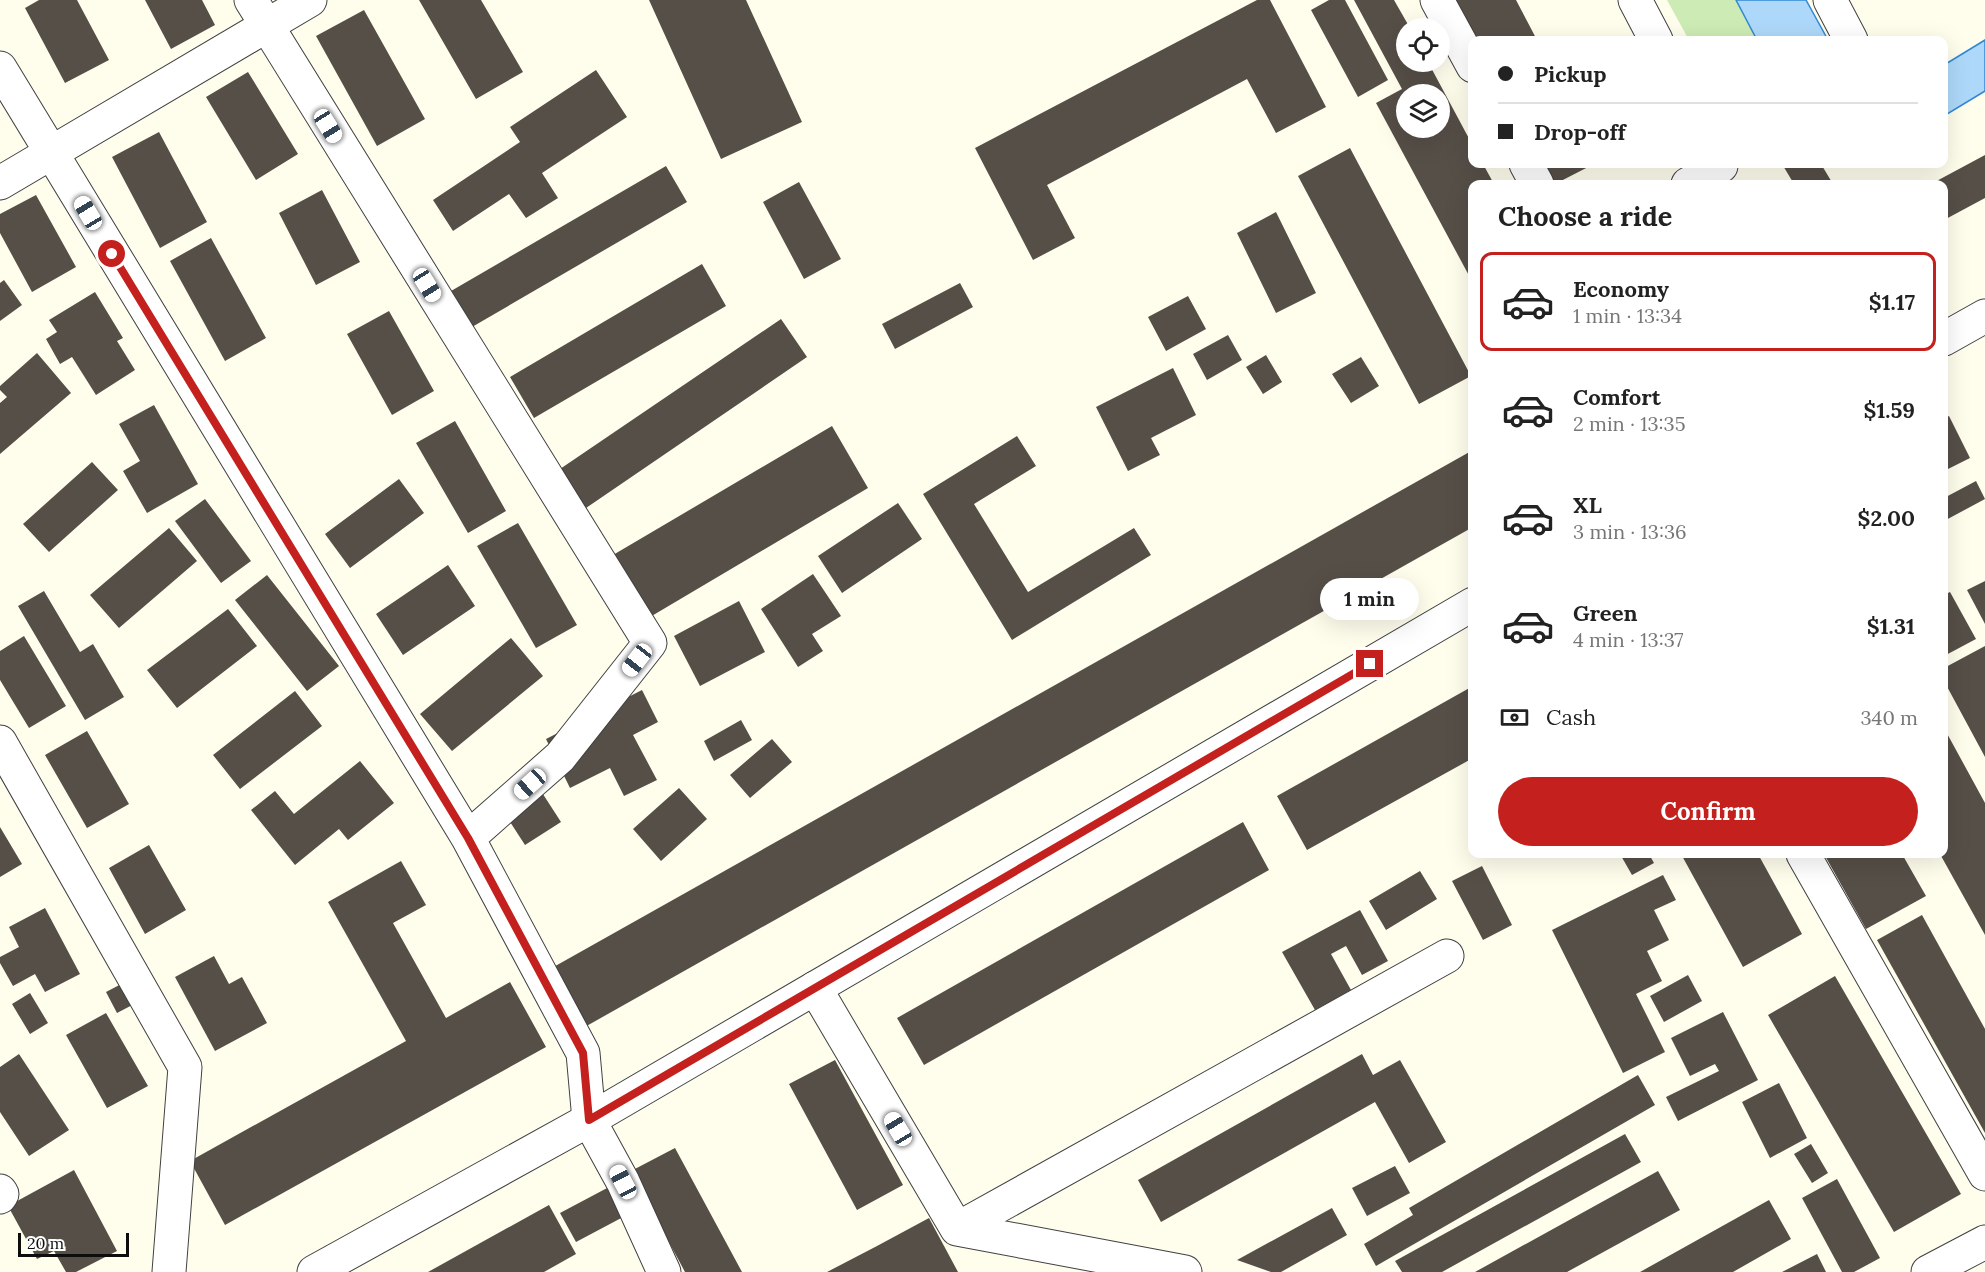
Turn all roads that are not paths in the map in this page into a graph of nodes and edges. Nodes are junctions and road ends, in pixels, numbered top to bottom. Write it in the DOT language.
graph roads {
  1 [pos="310,0"];
  2 [pos="1437,0"];
  3 [pos="1635,0"];
  4 [pos="1830,0"];
  5 [pos="259,13"];
  6 [pos="1654,36"];
  7 [pos="1849,36"];
  8 [pos="1468,57"];
  9 [pos="0,68"];
  10 [pos="51,153"];
  11 [pos="1724,171"];
  12 [pos="1699,180"];
  13 [pos="0,183"];
  14 [pos="1985,316"];
  15 [pos="1948,337"];
  16 [pos="1468,606"];
  17 [pos="0,742"];
  18 [pos="468,838"];
  19 [pos="1805,858"];
  20 [pos="1447,956"];
  21 [pos="815,988"];
  22 [pos="589,1120"];
  23 [pos="1985,1174"];
  24 [pos="0,1191"];
  25 [pos="0,1197"];
  26 [pos="957,1229"];
  27 [pos="1985,1242"];
  28 [pos="169,1272"];
  29 [pos="314,1272"];
  30 [pos="664,1272"];
  31 [pos="1185,1272"];
  32 [pos="1928,1272"];
  1 -- 5 [label="street"];
  2 -- 8 [label="street"];
  3 -- 6 [label="street"];
  4 -- 7 [label="street"];
  5 -- 10 [label="street"];
  5 -- 18 [label="street"];
  9 -- 10 [label="street"];
  10 -- 13 [label="street"];
  10 -- 18 [label="street"];
  11 -- 12 [label="street"];
  14 -- 15 [label="street"];
  16 -- 21 [label="street"];
  17 -- 28 [label="street"];
  18 -- 22 [label="street"];
  19 -- 23 [label="street"];
  20 -- 26 [label="street"];
  21 -- 22 [label="street"];
  21 -- 26 [label="street"];
  22 -- 29 [label="street"];
  22 -- 30 [label="street"];
  24 -- 25 [label="street"];
  26 -- 31 [label="street"];
  27 -- 32 [label="street"];
}
